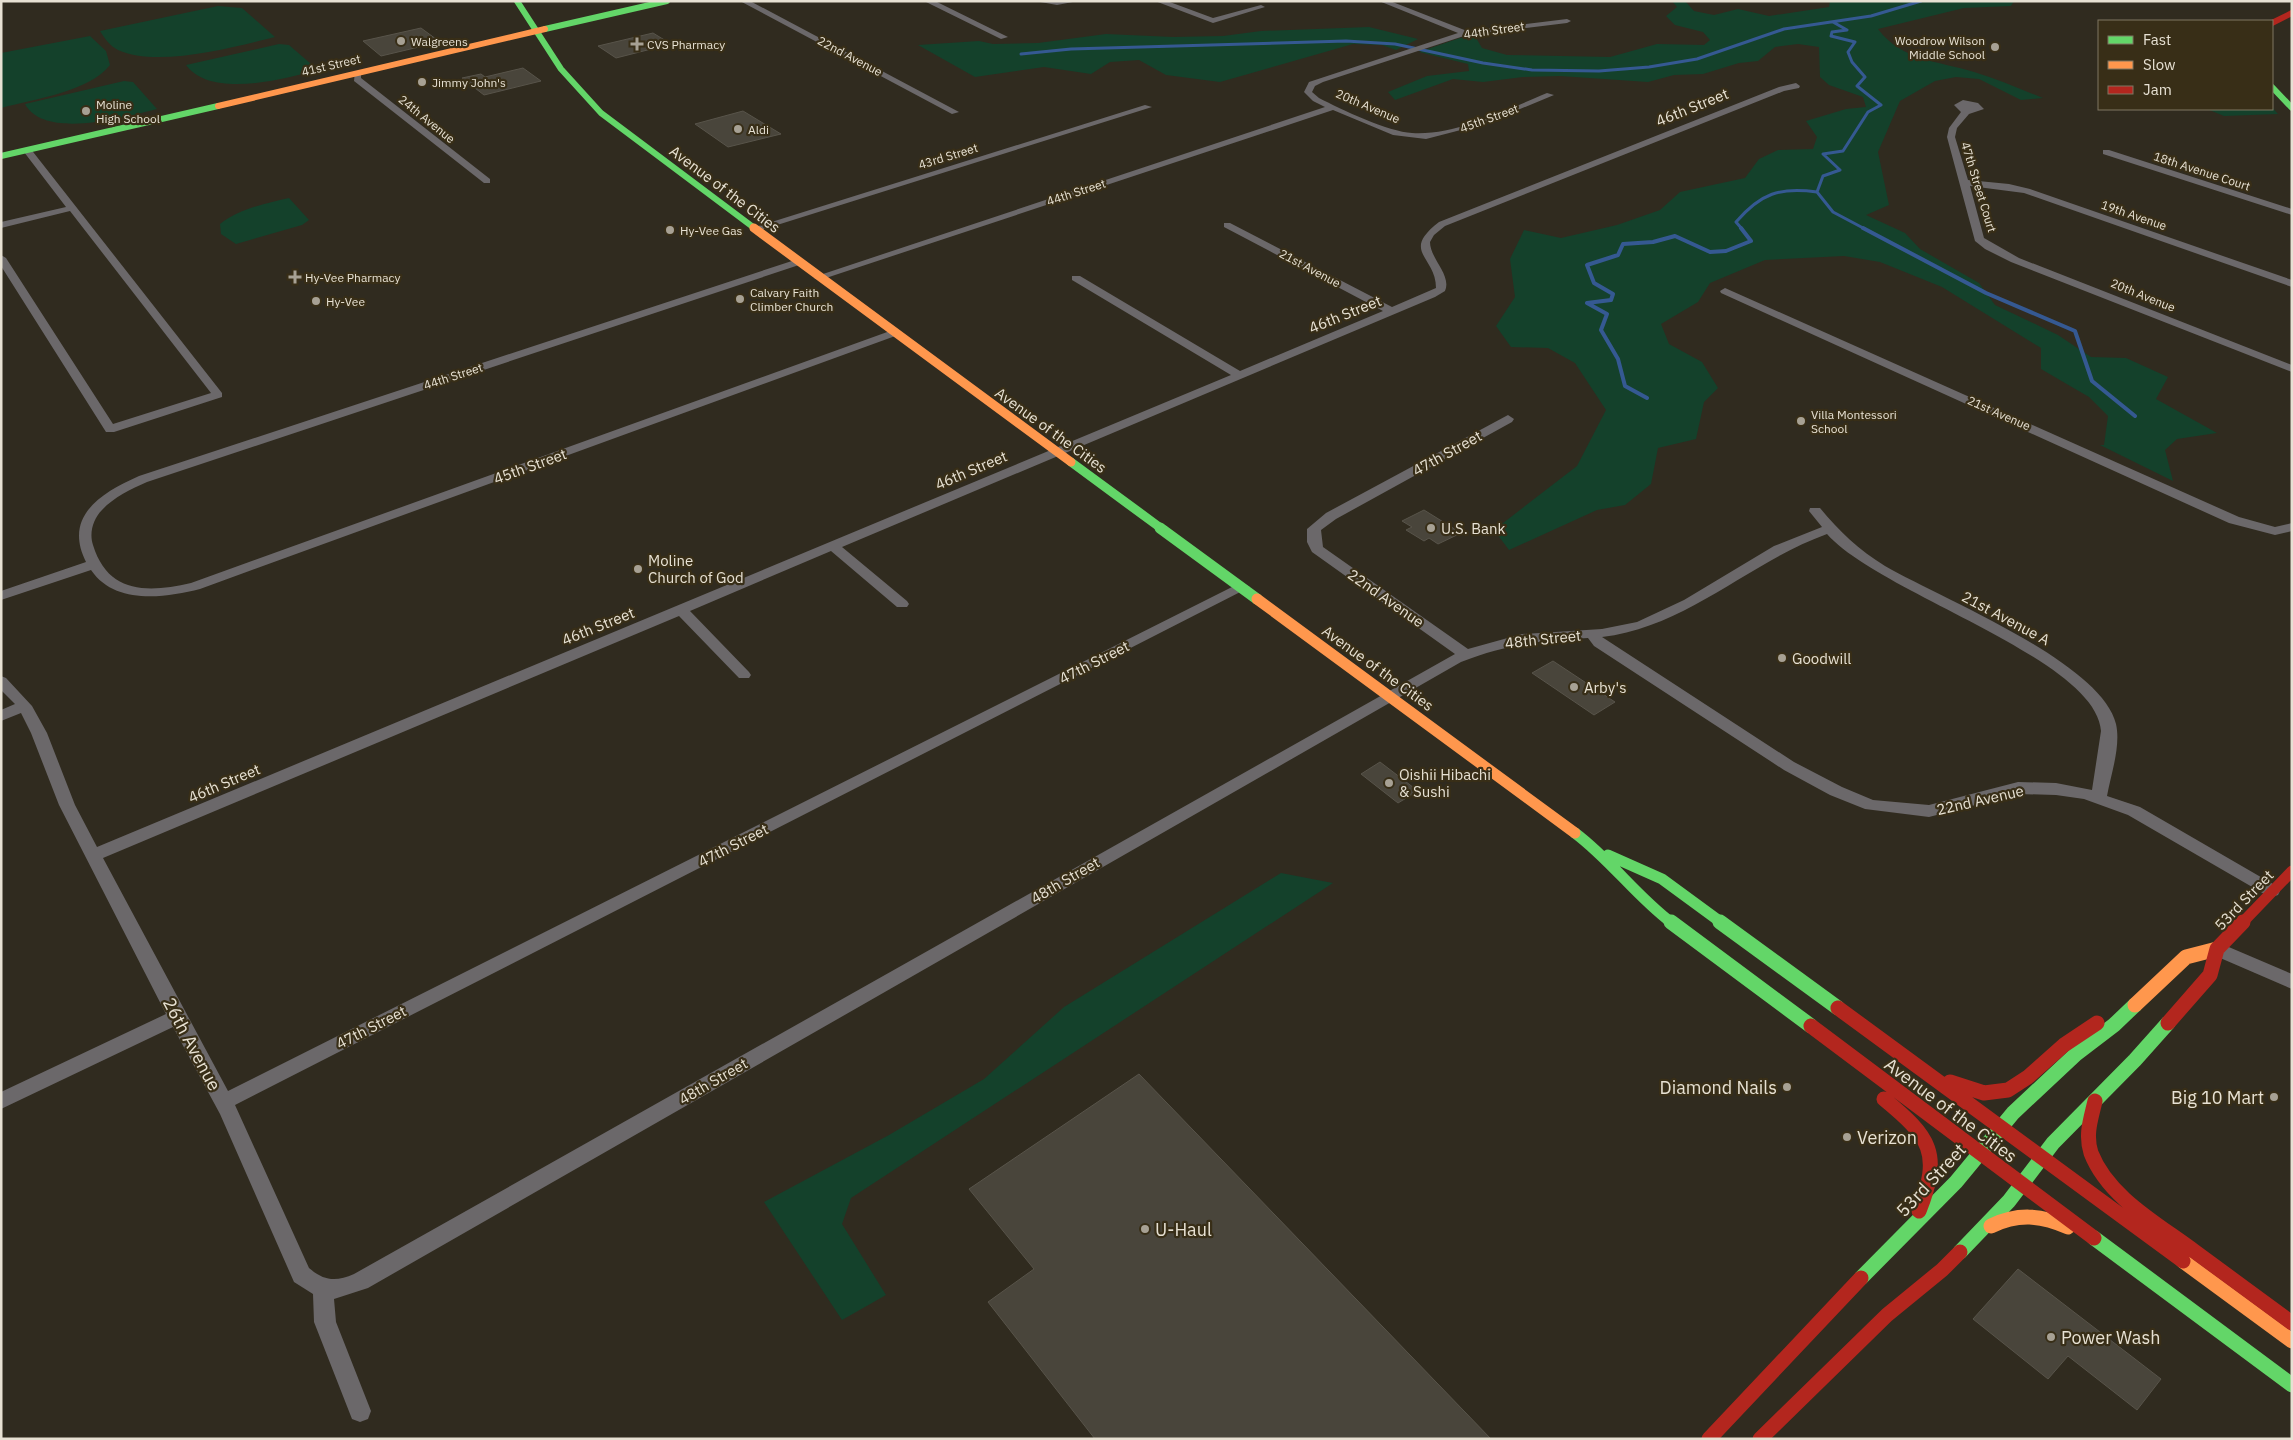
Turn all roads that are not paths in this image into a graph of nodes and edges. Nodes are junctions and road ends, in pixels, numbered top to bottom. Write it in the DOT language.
graph roads {
  1 [pos="517,1"];
  2 [pos="667,1"];
  3 [pos="744,1"];
  4 [pos="928,1"];
  5 [pos="1039,1"];
  6 [pos="1074,1"];
  7 [pos="1159,1"];
  8 [pos="1383,1"];
  9 [pos="1261,7"];
  10 [pos="2292,13"];
  11 [pos="1567,21"];
  12 [pos="2273,22"];
  13 [pos="535,32"];
  14 [pos="1466,33"];
  15 [pos="1004,37"];
  16 [pos="358,73"];
  17 [pos="1796,86"];
  18 [pos="1309,87"];
  19 [pos="2273,89"];
  20 [pos="1550,95"];
  21 [pos="1148,107"];
  22 [pos="1334,107"];
  23 [pos="2292,108"];
  24 [pos="1967,111"];
  25 [pos="955,112"];
  26 [pos="1427,137"];
  27 [pos="27,150"];
  28 [pos="2106,152"];
  29 [pos="1,156"];
  30 [pos="487,181"];
  31 [pos="1965,183"];
  32 [pos="72,208"];
  33 [pos="2292,212"];
  34 [pos="1227,225"];
  35 [pos="1,226"];
  36 [pos="754,229"];
  37 [pos="1986,244"];
  38 [pos="1,258"];
  39 [pos="798,262"];
  40 [pos="818,277"];
  41 [pos="1076,278"];
  42 [pos="2292,284"];
  43 [pos="1725,291"];
  44 [pos="1393,312"];
  45 [pos="894,333"];
  46 [pos="2292,369"];
  47 [pos="1239,375"];
  48 [pos="1508,419"];
  49 [pos="1055,452"];
  50 [pos="1815,511"];
  51 [pos="2292,527"];
  52 [pos="1828,529"];
  53 [pos="1314,536"];
  54 [pos="833,546"];
  55 [pos="94,564"];
  56 [pos="1243,587"];
  57 [pos="1,596"];
  58 [pos="902,604"];
  59 [pos="681,610"];
  60 [pos="1592,634"];
  61 [pos="1466,655"];
  62 [pos="744,675"];
  63 [pos="1,681"];
  64 [pos="1391,696"];
  65 [pos="24,706"];
  66 [pos="1,716"];
  67 [pos="2099,799"];
  68 [pos="1599,851"];
  69 [pos="92,856"];
  70 [pos="2292,872"];
  71 [pos="2272,891"];
  72 [pos="1652,908"];
  73 [pos="2218,949"];
  74 [pos="2292,982"];
  75 [pos="2153,988"];
  76 [pos="1741,989"];
  77 [pos="177,1017"];
  78 [pos="1906,1058"];
  79 [pos="1876,1093"];
  80 [pos="1,1101"];
  81 [pos="2095,1101"];
  82 [pos="222,1102"];
  83 [pos="2001,1128"];
  84 [pos="1980,1153"];
  85 [pos="2042,1158"];
  86 [pos="2022,1184"];
  87 [pos="1910,1229"];
  88 [pos="1969,1242"];
  89 [pos="2116,1254"];
  90 [pos="323,1290"];
  91 [pos="2292,1323"];
  92 [pos="2292,1341"];
  93 [pos="2292,1385"];
  94 [pos="360,1411"];
  95 [pos="1710,1439"];
  96 [pos="1760,1439"];
  1 -- 13 [label="main road, Avenue of the Cities"];
  2 -- 13 [label="main road, 41st Street"];
  3 -- 25 [label="street, 22nd Avenue"];
  4 -- 15 [label="street"];
  5 -- 6 [label="street"];
  7 -- 9 [label="street"];
  8 -- 14 [label="street"];
  10 -- 12 [label="main road"];
  11 -- 14 [label="street, 44th Street"];
  13 -- 16 [label="main road, 41st Street"];
  13 -- 36 [label="main road, Avenue of the Cities"];
  14 -- 18 [label="street, 44th Street"];
  16 -- 27 [label="main road, 41st Street"];
  16 -- 30 [label="street, 24th Avenue"];
  17 -- 44 [label="street, 46th Street"];
  18 -- 22 [label="street, 20th Avenue"];
  19 -- 23 [label="main road"];
  20 -- 26 [label="street, 45th Street"];
  21 -- 36 [label="street, 43rd Street"];
  22 -- 26 [label="street, 20th Avenue"];
  22 -- 40 [label="street, 44th Street"];
  24 -- 31 [label="street, 47th Street Court"];
  27 -- 29 [label="main road, 41st Street"];
  27 -- 32 [label="street"];
  28 -- 33 [label="street, 18th Avenue Court"];
  31 -- 37 [label="street, 47th Street Court"];
  31 -- 42 [label="street, 19th Avenue"];
  32 -- 35 [label="street"];
  32 -- 38 [label="street"];
  34 -- 44 [label="street, 21st Avenue"];
  36 -- 39 [label="main road, Avenue of the Cities"];
  37 -- 46 [label="street, 20th Avenue"];
  39 -- 40 [label="main road, Avenue of the Cities"];
  39 -- 55 [label="street, 44th Street"];
  40 -- 45 [label="main road, Avenue of the Cities"];
  41 -- 47 [label="street"];
  43 -- 51 [label="street, 21st Avenue"];
  44 -- 47 [label="street, 46th Street"];
  45 -- 49 [label="main road, Avenue of the Cities"];
  45 -- 55 [label="street, 45th Street"];
  47 -- 49 [label="street, 46th Street"];
  48 -- 53 [label="street, 47th Street"];
  49 -- 54 [label="street, 46th Street"];
  49 -- 56 [label="main road, Avenue of the Cities"];
  50 -- 52 [label="street, 21st Avenue A"];
  52 -- 60 [label="street, 48th Street"];
  52 -- 67 [label="street, 21st Avenue A"];
  53 -- 61 [label="street, 22nd Avenue"];
  54 -- 58 [label="street"];
  54 -- 59 [label="street, 46th Street"];
  55 -- 57 [label="street"];
  56 -- 64 [label="main road, Avenue of the Cities"];
  56 -- 82 [label="street, 47th Street"];
  59 -- 62 [label="street"];
  59 -- 69 [label="street, 46th Street"];
  60 -- 61 [label="street, 48th Street"];
  60 -- 67 [label="street, 22nd Avenue"];
  61 -- 64 [label="street, 48th Street"];
  63 -- 65 [label="street, 26th Avenue"];
  64 -- 68 [label="main road, Avenue of the Cities"];
  64 -- 90 [label="street, 48th Street"];
  65 -- 66 [label="street"];
  65 -- 69 [label="street, 26th Avenue"];
  67 -- 71 [label="street, 22nd Avenue"];
  68 -- 72 [label="main road, Avenue of the Cities"];
  68 -- 78 [label="main road, Avenue of the Cities"];
  69 -- 77 [label="street, 26th Avenue"];
  70 -- 71 [label="main road, 53rd Street"];
  71 -- 73 [label="main road, 53rd Street"];
  72 -- 76 [label="main road"];
  72 -- 84 [label="main road, Avenue of the Cities"];
  73 -- 74 [label="street"];
  73 -- 75 [label="main road, 53rd Street"];
  73 -- 81 [label="main road, 53rd Street"];
  75 -- 78 [label="main road"];
  75 -- 83 [label="main road, 53rd Street"];
  77 -- 80 [label="street"];
  77 -- 82 [label="street, 26th Avenue"];
  78 -- 83 [label="main road, Avenue of the Cities"];
  79 -- 87 [label="main road"];
  81 -- 85 [label="main road, 53rd Street"];
  81 -- 91 [label="main road"];
  82 -- 90 [label="street, 26th Avenue"];
  83 -- 84 [label="main road, 53rd Street"];
  83 -- 85 [label="main road, Avenue of the Cities"];
  84 -- 86 [label="main road, Avenue of the Cities"];
  84 -- 87 [label="main road, 53rd Street"];
  85 -- 86 [label="main road, 53rd Street"];
  85 -- 92 [label="main road, Avenue of the Cities"];
  86 -- 88 [label="main road, 53rd Street"];
  86 -- 89 [label="main road, Avenue of the Cities"];
  87 -- 95 [label="main road, 53rd Street"];
  88 -- 89 [label="main road"];
  88 -- 96 [label="main road, 53rd Street"];
  89 -- 93 [label="main road, Avenue of the Cities"];
  90 -- 94 [label="street"];
}
